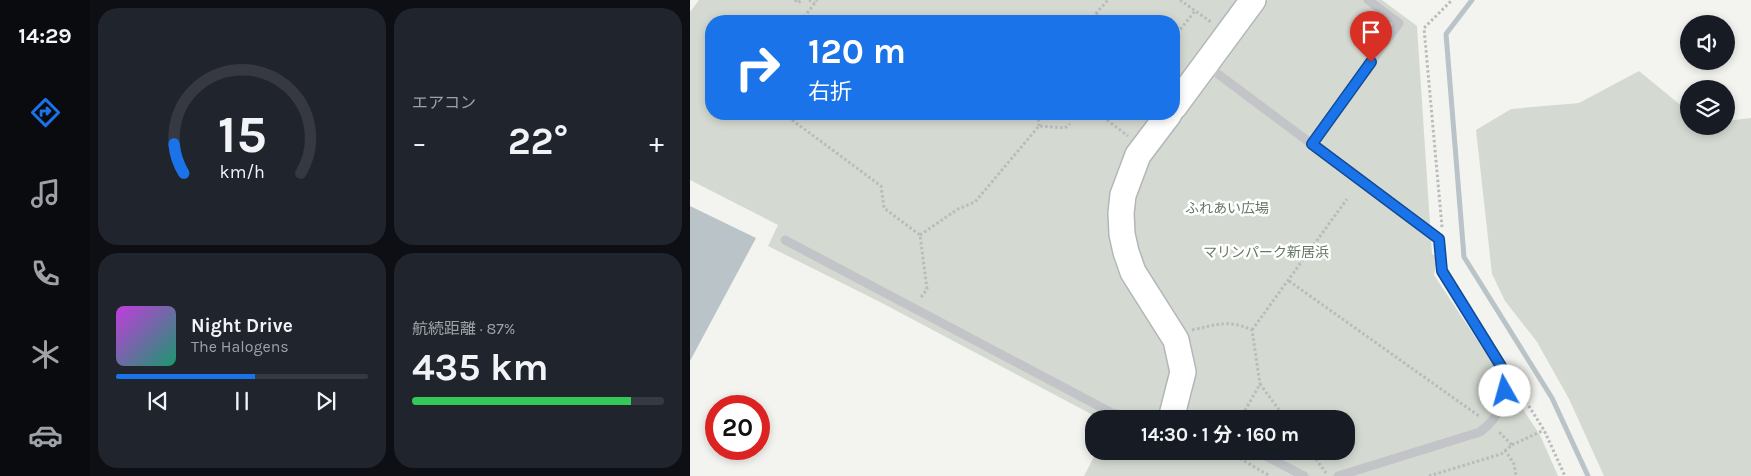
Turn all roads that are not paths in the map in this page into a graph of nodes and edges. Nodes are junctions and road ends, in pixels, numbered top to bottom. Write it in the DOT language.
graph roads {
  1 [pos="1253,0"];
  2 [pos="1368,0"];
  3 [pos="1205,65"];
  4 [pos="1180,99"];
  5 [pos="1164,120"];
  6 [pos="1312,144"];
  7 [pos="785,240"];
  8 [pos="1106,410"];
  9 [pos="1173,410"];
  10 [pos="1273,460"];
  11 [pos="1304,476"];
  12 [pos="1338,476"];
  1 -- 3 [label="street"];
  2 -- 6 [label="lane"];
  3 -- 4 [label="street"];
  3 -- 6 [label="lane"];
  5 -- 9 [label="street"];
  6 -- 12 [label="lane"];
  7 -- 8 [label="lane"];
  10 -- 11 [label="lane"];
}
